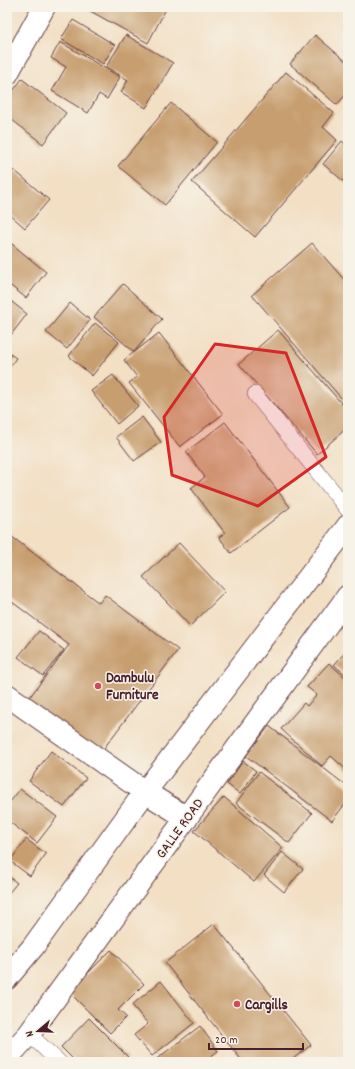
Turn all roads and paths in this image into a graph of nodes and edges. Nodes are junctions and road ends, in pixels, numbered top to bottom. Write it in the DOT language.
graph roads {
  1 [pos="44,7"];
  2 [pos="7,74"];
  3 [pos="255,394"];
  4 [pos="348,510"];
  5 [pos="348,526"];
  6 [pos="348,596"];
  7 [pos="7,694"];
  8 [pos="145,792"];
  9 [pos="187,818"];
  10 [pos="7,978"];
  11 [pos="29,1034"];
  12 [pos="7,1058"];
  13 [pos="59,1062"];
  1 -- 2 [label="main road"];
  3 -- 4 [label="lane"];
  5 -- 8 [label="main road"];
  6 -- 9 [label="main road, GALLE ROAD"];
  7 -- 8 [label="main road"];
  8 -- 9 [label="main road"];
  8 -- 10 [label="main road"];
  9 -- 11 [label="main road, GALLE ROAD"];
  11 -- 12 [label="main road, GALLE ROAD"];
  11 -- 13 [label="lane"];
}
